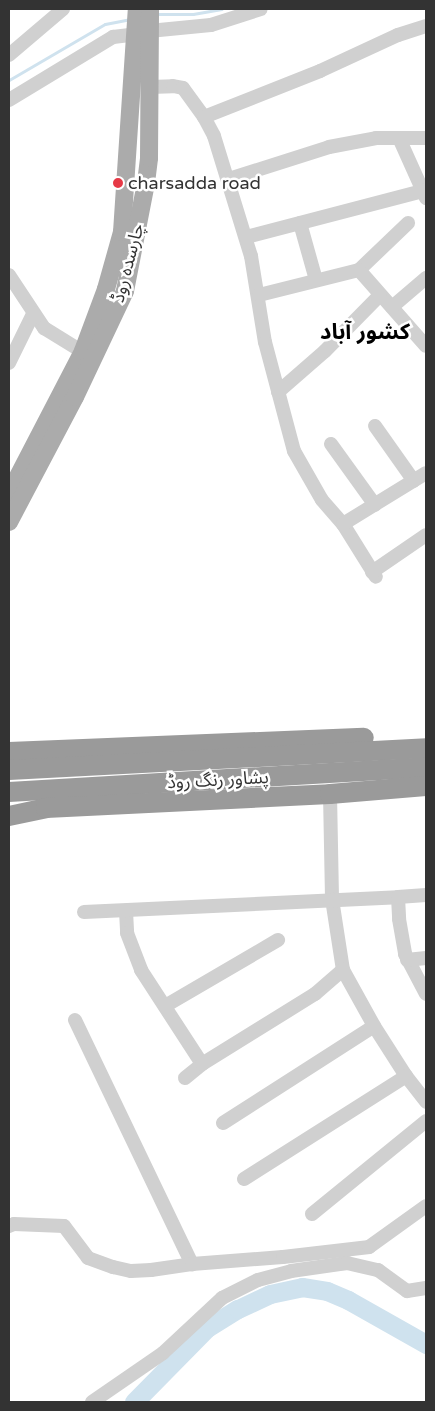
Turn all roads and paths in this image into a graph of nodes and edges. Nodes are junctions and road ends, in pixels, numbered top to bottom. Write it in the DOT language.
graph roads {
  1 [pos="63,9"];
  2 [pos="261,9"];
  3 [pos="143,19"];
  4 [pos="426,26"];
  5 [pos="9,55"];
  6 [pos="150,87"];
  7 [pos="9,100"];
  8 [pos="204,117"];
  9 [pos="399,138"];
  10 [pos="426,138"];
  11 [pos="229,179"];
  12 [pos="424,194"];
  13 [pos="300,223"];
  14 [pos="408,223"];
  15 [pos="246,237"];
  16 [pos="359,270"];
  17 [pos="9,275"];
  18 [pos="316,280"];
  19 [pos="424,285"];
  20 [pos="259,294"];
  21 [pos="380,295"];
  22 [pos="392,307"];
  23 [pos="33,314"];
  24 [pos="426,346"];
  25 [pos="88,355"];
  26 [pos="9,363"];
  27 [pos="278,392"];
  28 [pos="376,426"];
  29 [pos="331,444"];
  30 [pos="426,473"];
  31 [pos="414,480"];
  32 [pos="9,494"];
  33 [pos="374,505"];
  34 [pos="9,522"];
  35 [pos="343,524"];
  36 [pos="426,534"];
  37 [pos="426,736"];
  38 [pos="426,748"];
  39 [pos="10,764"];
  40 [pos="426,767"];
  41 [pos="426,786"];
  42 [pos="12,791"];
  43 [pos="330,794"];
  44 [pos="9,816"];
  45 [pos="426,895"];
  46 [pos="398,897"];
  47 [pos="332,899"];
  48 [pos="126,911"];
  49 [pos="84,912"];
  50 [pos="278,940"];
  51 [pos="426,958"];
  52 [pos="407,960"];
  53 [pos="342,970"];
  54 [pos="426,994"];
  55 [pos="165,1006"];
  56 [pos="75,1020"];
  57 [pos="374,1026"];
  58 [pos="202,1064"];
  59 [pos="406,1076"];
  60 [pos="185,1078"];
  61 [pos="426,1102"];
  62 [pos="426,1121"];
  63 [pos="223,1123"];
  64 [pos="244,1179"];
  65 [pos="426,1206"];
  66 [pos="312,1214"];
  67 [pos="9,1226"];
  68 [pos="369,1247"];
  69 [pos="192,1264"];
  70 [pos="378,1270"];
  71 [pos="426,1288"];
  72 [pos="92,1402"];
  1 -- 5 [label="street"];
  2 -- 3 [label="street"];
  3 -- 6 [label="main road, چارسدہ روڈ"];
  3 -- 7 [label="street"];
  3 -- 25 [label="main road, چارسدہ روڈ"];
  4 -- 8 [label="street"];
  6 -- 8 [label="street"];
  6 -- 25 [label="main road, چارسدہ روڈ"];
  8 -- 11 [label="street"];
  9 -- 10 [label="street"];
  9 -- 11 [label="street"];
  9 -- 12 [label="street"];
  11 -- 15 [label="street"];
  12 -- 13 [label="street"];
  13 -- 15 [label="street"];
  13 -- 18 [label="street"];
  14 -- 16 [label="street"];
  15 -- 20 [label="street"];
  16 -- 18 [label="street"];
  16 -- 21 [label="street"];
  17 -- 23 [label="street"];
  18 -- 20 [label="street"];
  19 -- 22 [label="street"];
  20 -- 27 [label="street"];
  21 -- 22 [label="street"];
  21 -- 27 [label="street"];
  22 -- 24 [label="street"];
  23 -- 25 [label="street"];
  23 -- 26 [label="street"];
  25 -- 32 [label="main road, چارسدہ روڈ"];
  25 -- 34 [label="main road, چارسدہ روڈ"];
  27 -- 35 [label="street"];
  28 -- 31 [label="street"];
  29 -- 33 [label="street"];
  30 -- 31 [label="street"];
  31 -- 33 [label="street"];
  33 -- 35 [label="street"];
  35 -- 36 [label="street"];
  37 -- 39 [label="highway"];
  38 -- 39 [label="highway, پشاور رنگ روڈ"];
  40 -- 42 [label="highway, پشاور رنگ روڈ"];
  41 -- 43 [label="highway"];
  43 -- 44 [label="highway"];
  43 -- 47 [label="street"];
  45 -- 46 [label="street"];
  46 -- 47 [label="street"];
  46 -- 52 [label="street"];
  47 -- 48 [label="street"];
  47 -- 53 [label="street"];
  48 -- 49 [label="street"];
  48 -- 55 [label="street"];
  50 -- 55 [label="street"];
  51 -- 52 [label="street"];
  52 -- 54 [label="street"];
  53 -- 57 [label="street"];
  53 -- 58 [label="street"];
  55 -- 58 [label="street"];
  56 -- 69 [label="street"];
  57 -- 59 [label="street"];
  57 -- 63 [label="street"];
  58 -- 60 [label="street"];
  59 -- 61 [label="street"];
  59 -- 64 [label="street"];
  62 -- 66 [label="street"];
  65 -- 68 [label="street"];
  67 -- 69 [label="street"];
  68 -- 69 [label="street"];
  68 -- 70 [label="street"];
  70 -- 71 [label="street"];
  70 -- 72 [label="street"];
}
